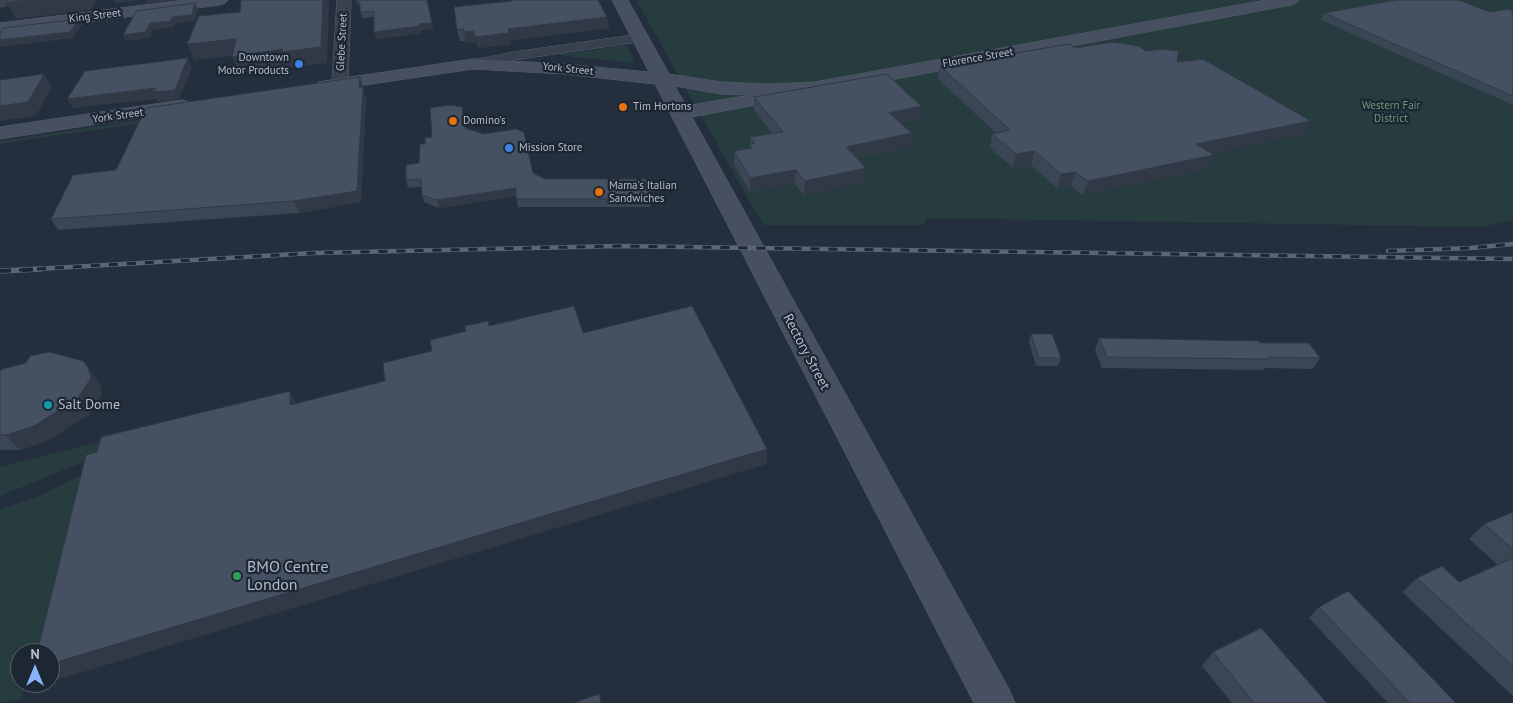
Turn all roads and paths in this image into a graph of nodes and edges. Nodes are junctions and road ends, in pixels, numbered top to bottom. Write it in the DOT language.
graph roads {
  1 [pos="2,0"];
  2 [pos="220,0"];
  3 [pos="344,0"];
  4 [pos="620,0"];
  5 [pos="1291,0"];
  6 [pos="0,3"];
  7 [pos="0,28"];
  8 [pos="640,38"];
  9 [pos="473,64"];
  10 [pos="663,80"];
  11 [pos="340,83"];
  12 [pos="311,87"];
  13 [pos="815,88"];
  14 [pos="196,104"];
  15 [pos="681,113"];
  16 [pos="0,133"];
  17 [pos="994,703"];
  1 -- 6 [label="street"];
  2 -- 7 [label="main road, King Street"];
  3 -- 11 [label="street, Glebe Street"];
  4 -- 8 [label="main road, Rectory Street"];
  5 -- 13 [label="main road, Florence Street"];
  8 -- 9 [label="street, York Street"];
  8 -- 10 [label="main road, Rectory Street"];
  9 -- 10 [label="main road, York Street"];
  9 -- 11 [label="main road, York Street"];
  10 -- 13 [label="main road, Florence Street"];
  10 -- 15 [label="main road, Rectory Street"];
  11 -- 12 [label="main road, York Street"];
  13 -- 15 [label="main road"];
  14 -- 16 [label="main road, York Street"];
  15 -- 17 [label="main road, Rectory Street"];
}
